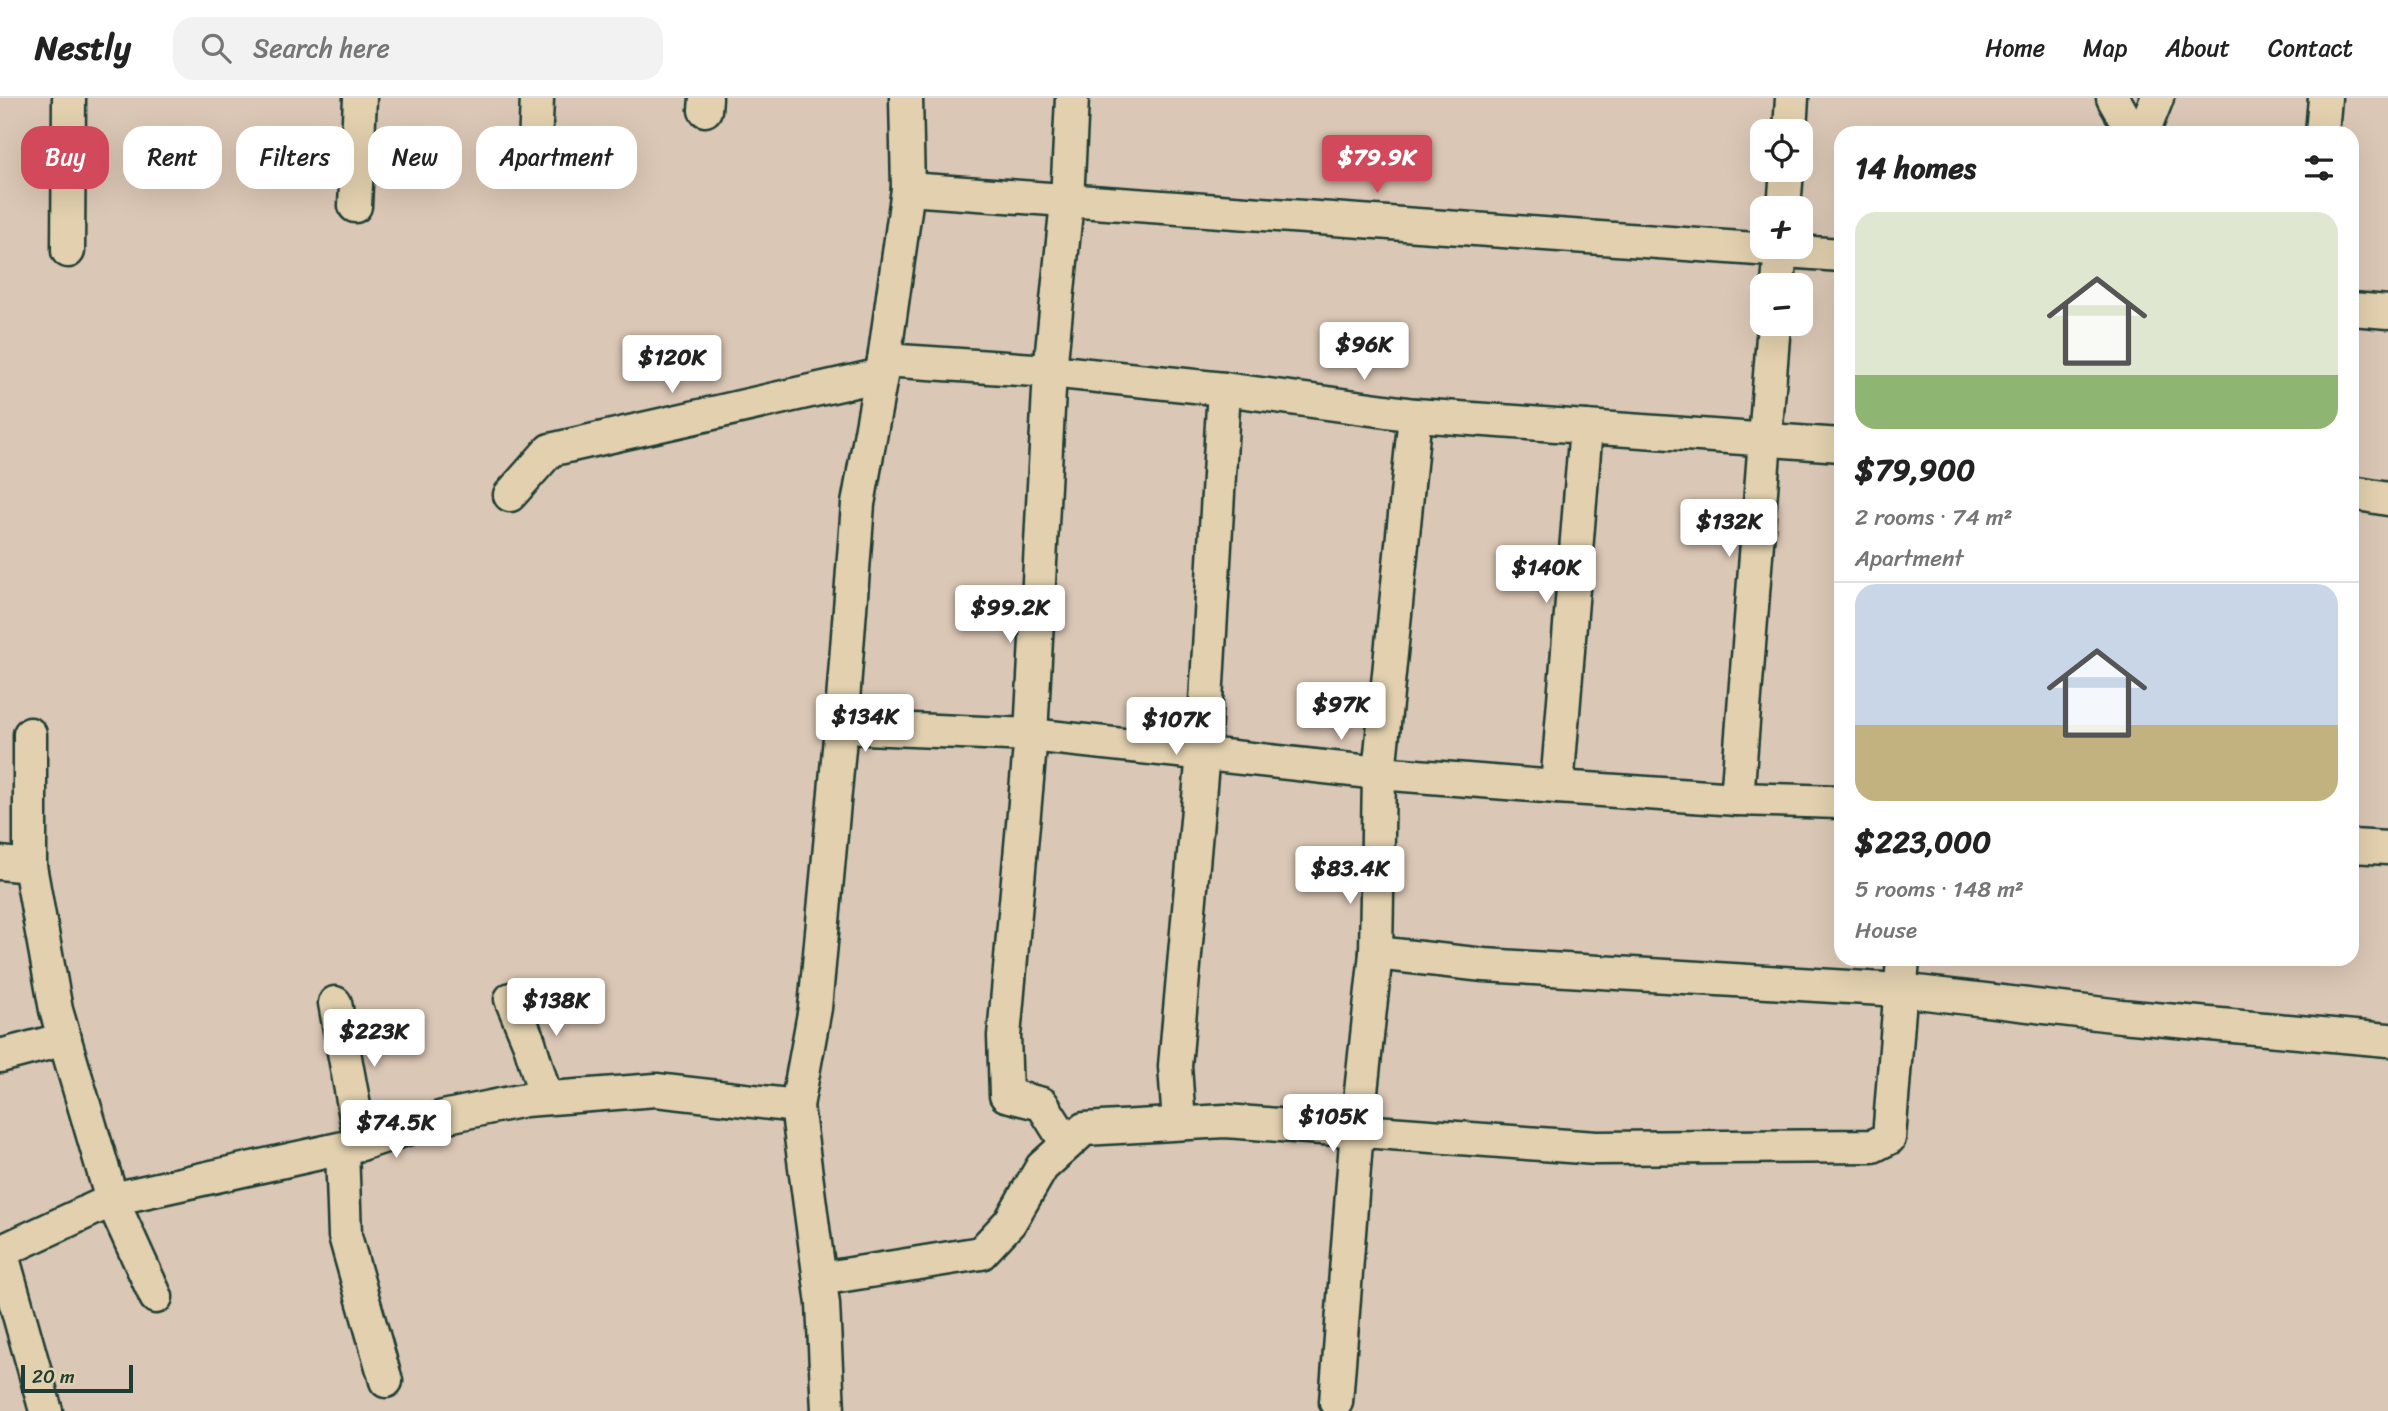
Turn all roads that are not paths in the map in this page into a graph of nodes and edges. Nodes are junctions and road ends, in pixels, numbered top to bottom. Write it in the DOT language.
graph roads {
  1 [pos="69,98"];
  2 [pos="360,98"];
  3 [pos="537,98"];
  4 [pos="906,98"];
  5 [pos="1072,98"];
  6 [pos="1792,98"];
  7 [pos="2113,98"];
  8 [pos="2157,98"];
  9 [pos="2325,98"];
  10 [pos="1791,119"];
  11 [pos="536,126"];
  12 [pos="2129,126"];
  13 [pos="2146,126"];
  14 [pos="2323,126"];
  15 [pos="908,189"];
  16 [pos="1066,201"];
  17 [pos="355,206"];
  18 [pos="1750,246"];
  19 [pos="68,251"];
  20 [pos="1813,252"];
  21 [pos="1834,254"];
  22 [pos="2359,310"];
  23 [pos="2388,312"];
  24 [pos="1773,336"];
  25 [pos="883,367"];
  26 [pos="1050,371"];
  27 [pos="1224,389"];
  28 [pos="1415,415"];
  29 [pos="1586,427"];
  30 [pos="1764,441"];
  31 [pos="1834,446"];
  32 [pos="2359,494"];
  33 [pos="510,495"];
  34 [pos="2388,499"];
  35 [pos="841,726"];
  36 [pos="30,734"];
  37 [pos="1031,735"];
  38 [pos="1203,753"];
  39 [pos="1379,773"];
  40 [pos="1557,788"];
  41 [pos="1737,799"];
  42 [pos="1834,802"];
  43 [pos="2359,846"];
  44 [pos="2388,848"];
  45 [pos="15,864"];
  46 [pos="1376,953"];
  47 [pos="1902,966"];
  48 [pos="1900,990"];
  49 [pos="511,999"];
  50 [pos="335,1003"];
  51 [pos="65,1039"];
  52 [pos="2388,1040"];
  53 [pos="0,1056"];
  54 [pos="546,1098"];
  55 [pos="797,1106"];
  56 [pos="1179,1123"];
  57 [pos="1357,1129"];
  58 [pos="1067,1144"];
  59 [pos="352,1147"];
  60 [pos="112,1200"];
  61 [pos="0,1252"];
  62 [pos="820,1279"];
  63 [pos="156,1297"];
  64 [pos="386,1381"];
  65 [pos="1336,1402"];
  66 [pos="46,1411"];
  67 [pos="828,1411"];
  1 -- 19 [label="street"];
  2 -- 17 [label="street"];
  3 -- 11 [label="street"];
  4 -- 15 [label="street"];
  5 -- 16 [label="street"];
  6 -- 10 [label="street"];
  7 -- 12 [label="street"];
  8 -- 13 [label="street"];
  9 -- 14 [label="street"];
  15 -- 16 [label="street"];
  15 -- 25 [label="street"];
  16 -- 18 [label="street"];
  16 -- 26 [label="street"];
  20 -- 21 [label="street"];
  22 -- 23 [label="street"];
  24 -- 30 [label="street"];
  25 -- 26 [label="street"];
  25 -- 33 [label="street"];
  25 -- 35 [label="street"];
  26 -- 27 [label="street"];
  26 -- 37 [label="street"];
  27 -- 28 [label="street"];
  27 -- 38 [label="street"];
  28 -- 29 [label="street"];
  28 -- 39 [label="street"];
  29 -- 30 [label="street"];
  29 -- 40 [label="street"];
  30 -- 31 [label="street"];
  30 -- 41 [label="street"];
  32 -- 34 [label="street"];
  35 -- 37 [label="street"];
  35 -- 55 [label="street"];
  36 -- 45 [label="street"];
  37 -- 38 [label="street"];
  37 -- 58 [label="street"];
  38 -- 39 [label="street"];
  38 -- 56 [label="street"];
  39 -- 40 [label="street"];
  39 -- 46 [label="street"];
  40 -- 41 [label="street"];
  41 -- 42 [label="street"];
  43 -- 44 [label="street"];
  45 -- 51 [label="street"];
  46 -- 48 [label="street"];
  46 -- 57 [label="street"];
  47 -- 48 [label="street"];
  48 -- 52 [label="street"];
  48 -- 57 [label="street"];
  49 -- 54 [label="street"];
  50 -- 59 [label="street"];
  51 -- 53 [label="street"];
  51 -- 60 [label="street"];
  54 -- 55 [label="street"];
  54 -- 59 [label="street"];
  55 -- 62 [label="street"];
  56 -- 57 [label="street"];
  56 -- 58 [label="street"];
  57 -- 65 [label="street"];
  58 -- 62 [label="street"];
  59 -- 60 [label="street"];
  59 -- 64 [label="street"];
  60 -- 61 [label="street"];
  60 -- 63 [label="street"];
  61 -- 66 [label="street"];
  62 -- 67 [label="street"];
}
